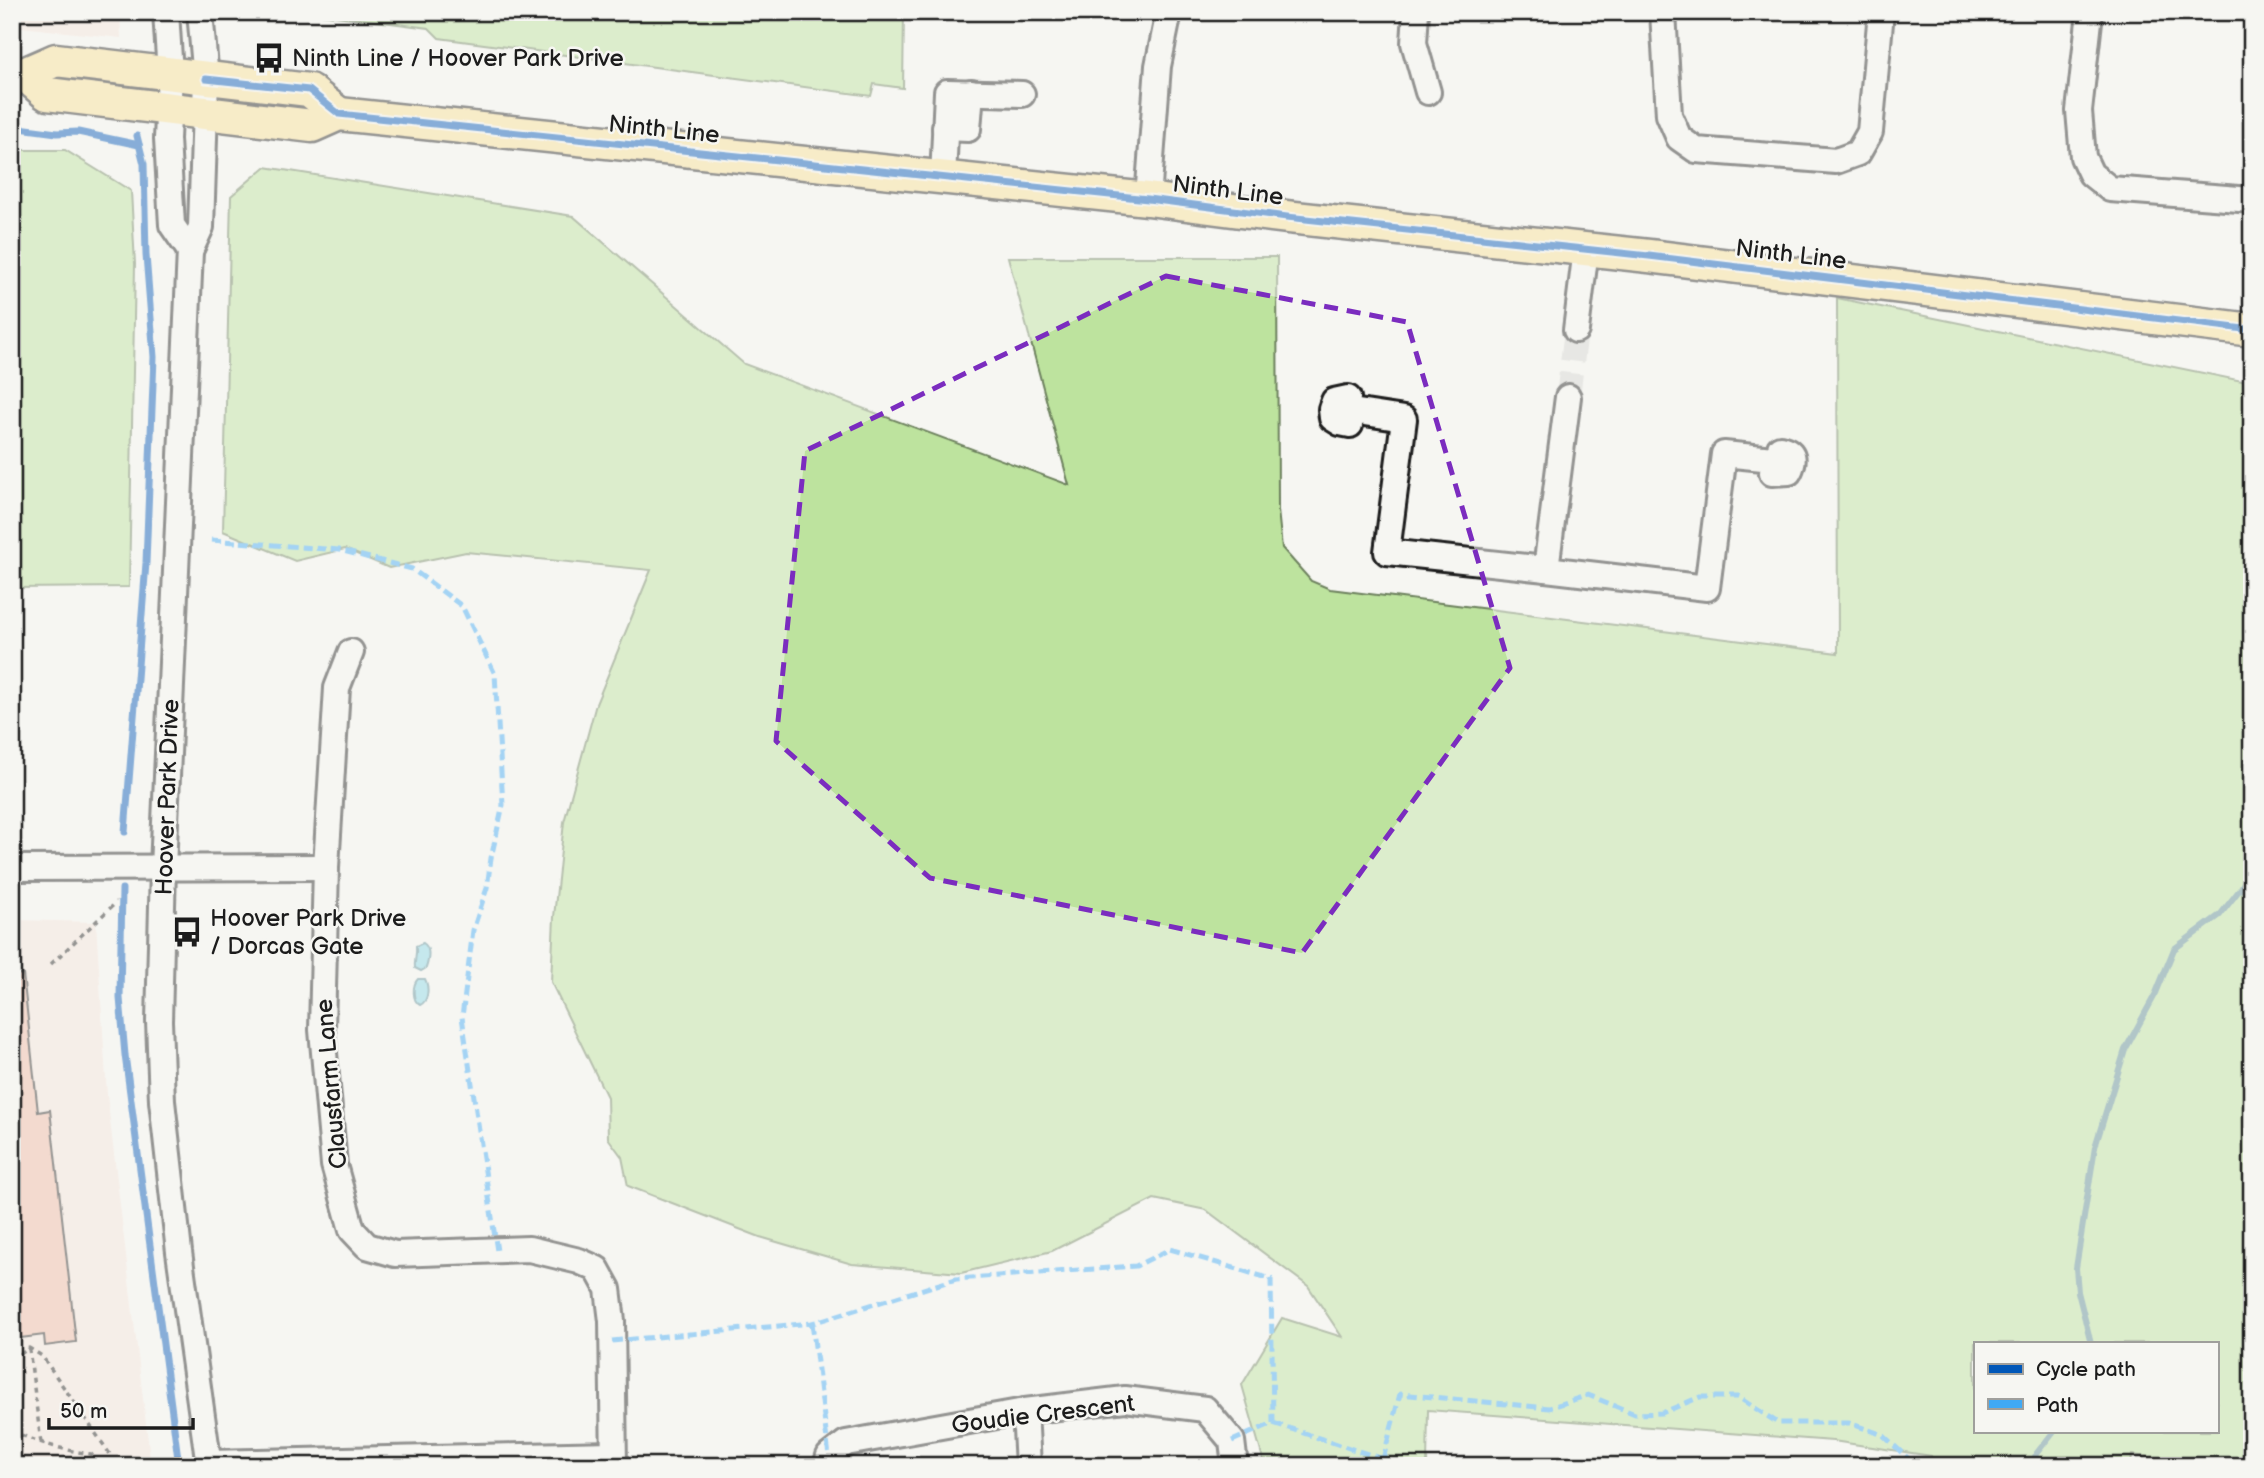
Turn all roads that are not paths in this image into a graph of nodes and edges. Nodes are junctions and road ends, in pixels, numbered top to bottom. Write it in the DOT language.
graph roads {
  1 [pos="166,12"];
  2 [pos="200,12"];
  3 [pos="1169,12"];
  4 [pos="1416,12"];
  5 [pos="1663,12"];
  6 [pos="1881,12"];
  7 [pos="2090,12"];
  8 [pos="18,73"];
  9 [pos="170,74"];
  10 [pos="206,79"];
  11 [pos="1428,92"];
  12 [pos="1022,94"];
  13 [pos="168,109"];
  14 [pos="204,113"];
  15 [pos="339,114"];
  16 [pos="943,178"];
  17 [pos="1148,199"];
  18 [pos="2252,200"];
  19 [pos="1586,249"];
  20 [pos="190,251"];
  21 [pos="1576,330"];
  22 [pos="2252,330"];
  23 [pos="1568,397"];
  24 [pos="1351,405"];
  25 [pos="1776,454"];
  26 [pos="1546,569"];
  27 [pos="351,652"];
  28 [pos="326,867"];
  29 [pos="12,868"];
  30 [pos="163,868"];
  31 [pos="1025,1411"];
  32 [pos="614,1460"];
  33 [pos="209,1464"];
  34 [pos="826,1466"];
  35 [pos="1028,1466"];
  36 [pos="1235,1466"];
  1 -- 9 [label="street"];
  2 -- 10 [label="street, Hoover Park Drive"];
  3 -- 17 [label="street"];
  4 -- 11 [label="street"];
  5 -- 6 [label="street"];
  7 -- 18 [label="street"];
  8 -- 9 [label="main road, Ninth Line"];
  8 -- 13 [label="main road, Ninth Line"];
  9 -- 10 [label="main road, Ninth Line"];
  9 -- 13 [label="street"];
  10 -- 14 [label="street, Hoover Park Drive"];
  10 -- 15 [label="main road, Ninth Line"];
  12 -- 16 [label="street"];
  13 -- 14 [label="main road, Ninth Line"];
  13 -- 20 [label="street"];
  14 -- 15 [label="main road, Ninth Line"];
  14 -- 20 [label="street, Hoover Park Drive"];
  15 -- 16 [label="main road, Ninth Line"];
  16 -- 17 [label="main road, Ninth Line"];
  17 -- 19 [label="main road, Ninth Line"];
  19 -- 21 [label="street"];
  19 -- 22 [label="main road, Ninth Line"];
  20 -- 30 [label="street, Hoover Park Drive"];
  23 -- 26 [label="street"];
  24 -- 26 [label="street"];
  25 -- 26 [label="street"];
  27 -- 28 [label="street, Clausfarm Lane"];
  28 -- 30 [label="street"];
  28 -- 32 [label="street, Clausfarm Lane"];
  29 -- 30 [label="street"];
  30 -- 33 [label="street, Hoover Park Drive"];
  31 -- 34 [label="street, Goudie Crescent"];
  31 -- 35 [label="street"];
  31 -- 36 [label="street, Goudie Crescent"];
  32 -- 33 [label="street"];
}
